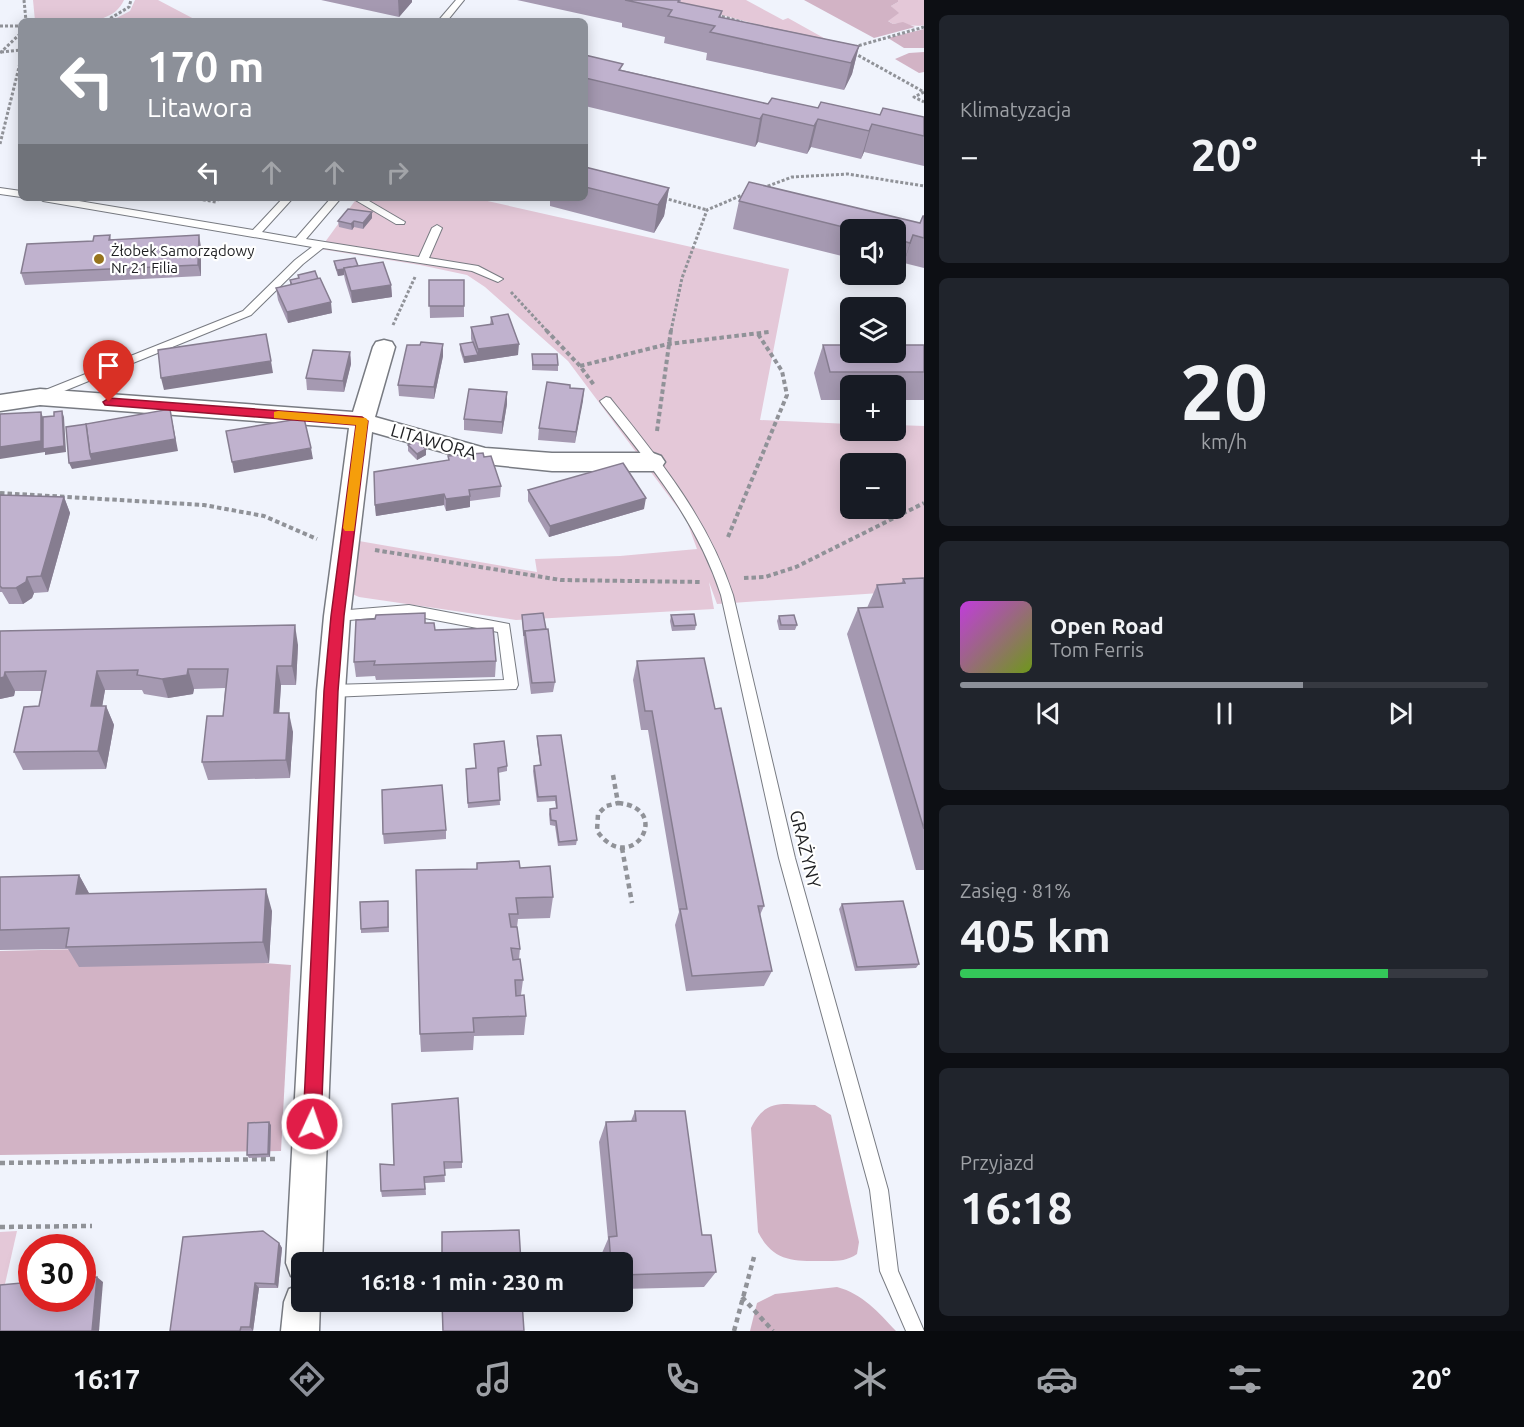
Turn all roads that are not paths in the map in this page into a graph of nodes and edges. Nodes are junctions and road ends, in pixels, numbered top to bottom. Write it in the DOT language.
graph roads {
  1 [pos="460,0"];
  2 [pos="445,18"];
  3 [pos="0,191"];
  4 [pos="18,194"];
  5 [pos="61,201"];
  6 [pos="285,201"];
  7 [pos="333,201"];
  8 [pos="362,201"];
  9 [pos="400,222"];
  10 [pos="437,228"];
  11 [pos="255,234"];
  12 [pos="299,242"];
  13 [pos="321,245"];
  14 [pos="423,260"];
  15 [pos="498,279"];
  16 [pos="384,346"];
  17 [pos="40,397"];
  18 [pos="606,401"];
  19 [pos="0,403"];
  20 [pos="362,421"];
  21 [pos="653,462"];
  22 [pos="337,616"];
  23 [pos="331,691"];
  24 [pos="305,1252"];
  25 [pos="301,1312"];
  26 [pos="300,1331"];
  27 [pos="915,1331"];
  1 -- 2 [label="lane"];
  3 -- 4 [label="lane"];
  5 -- 11 [label="lane"];
  6 -- 11 [label="lane"];
  7 -- 12 [label="lane"];
  8 -- 9 [label="lane"];
  10 -- 14 [label="lane"];
  11 -- 12 [label="lane"];
  12 -- 13 [label="lane"];
  13 -- 14 [label="lane"];
  13 -- 17 [label="lane"];
  14 -- 15 [label="lane"];
  16 -- 20 [label="street"];
  17 -- 19 [label="street, LITAWORA"];
  17 -- 20 [label="street, LITAWORA"];
  18 -- 21 [label="lane, GRAŻYNY"];
  20 -- 21 [label="street, LITAWORA"];
  20 -- 22 [label="street"];
  21 -- 27 [label="lane, GRAŻYNY"];
  22 -- 23 [label="street"];
  22 -- 23 [label="lane"];
  23 -- 24 [label="street"];
  25 -- 26 [label="street"];
}
